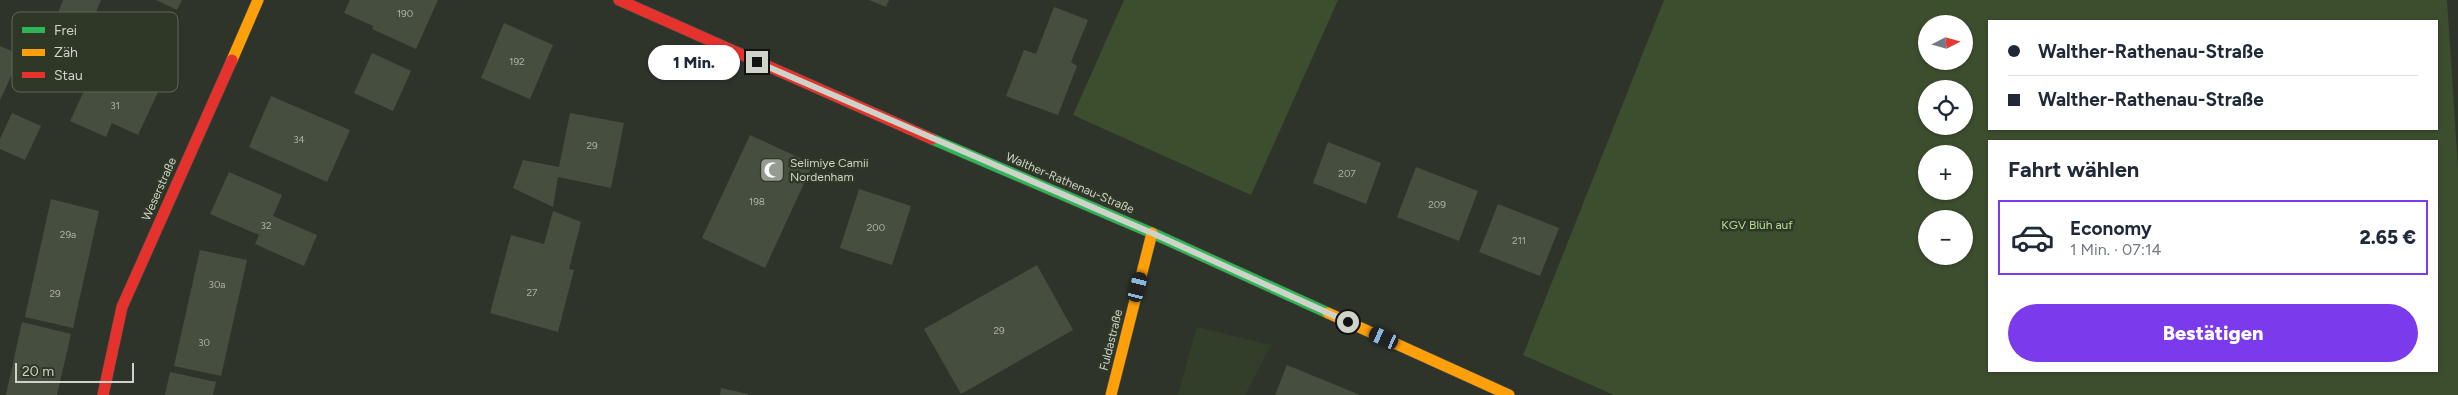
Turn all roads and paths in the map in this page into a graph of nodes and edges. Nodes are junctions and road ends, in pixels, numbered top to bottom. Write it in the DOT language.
graph roads {
  1 [pos="258,0"];
  2 [pos="619,0"];
  3 [pos="1152,233"];
  4 [pos="103,395"];
  5 [pos="1112,395"];
  6 [pos="1509,395"];
  1 -- 4 [label="street, Weserstraße"];
  2 -- 3 [label="street, Walther-Rathenau-Straße"];
  3 -- 5 [label="street, Fuldastraße"];
  3 -- 6 [label="street, Walther-Rathenau-Straße"];
}
